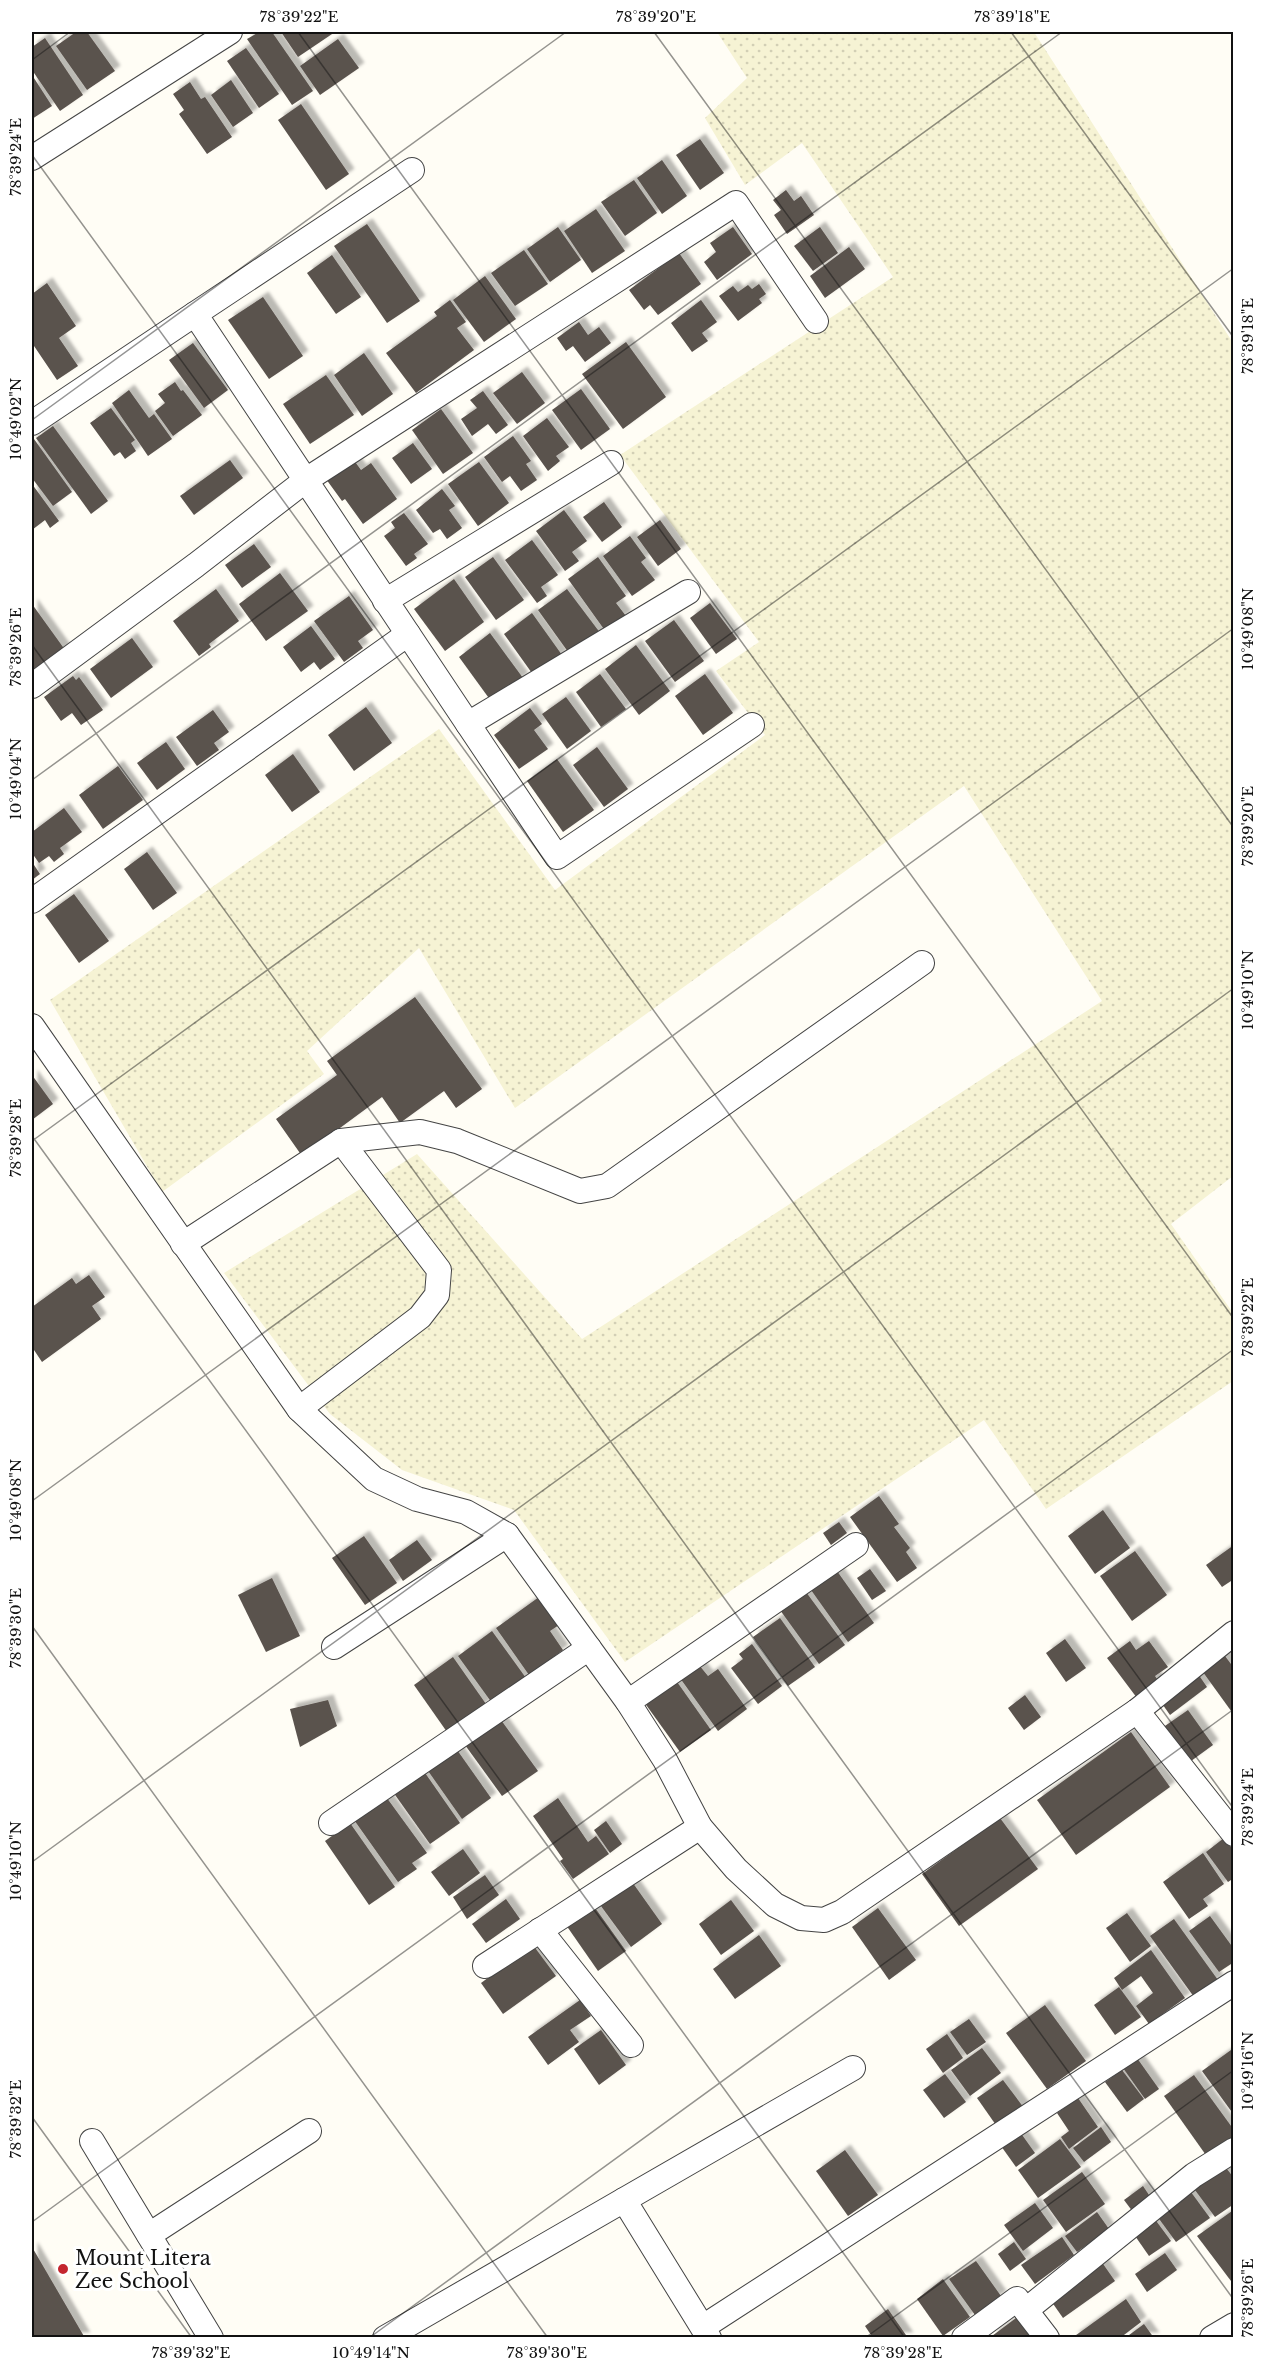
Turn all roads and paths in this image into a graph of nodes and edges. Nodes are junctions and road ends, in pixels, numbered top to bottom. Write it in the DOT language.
graph roads {
  1 [pos="230,32"];
  2 [pos="32,158"];
  3 [pos="411,170"];
  4 [pos="195,314"];
  5 [pos="816,321"];
  6 [pos="32,423"];
  7 [pos="610,463"];
  8 [pos="306,480"];
  9 [pos="688,592"];
  10 [pos="385,601"];
  11 [pos="408,634"];
  12 [pos="32,686"];
  13 [pos="468,724"];
  14 [pos="752,725"];
  15 [pos="32,901"];
  16 [pos="922,963"];
  17 [pos="33,1030"];
  18 [pos="341,1141"];
  19 [pos="183,1244"];
  20 [pos="299,1409"];
  21 [pos="507,1535"];
  22 [pos="856,1545"];
  23 [pos="1233,1633"];
  24 [pos="334,1647"];
  25 [pos="588,1648"];
  26 [pos="628,1702"];
  27 [pos="1137,1711"];
  28 [pos="331,1823"];
  29 [pos="700,1827"];
  30 [pos="1233,1834"];
  31 [pos="540,1930"];
  32 [pos="485,1966"];
  33 [pos="1233,1983"];
  34 [pos="630,2045"];
  35 [pos="853,2068"];
  36 [pos="309,2131"];
  37 [pos="92,2141"];
  38 [pos="1233,2150"];
  39 [pos="624,2200"];
  40 [pos="149,2235"];
  41 [pos="1026,2310"];
  42 [pos="1233,2325"];
  43 [pos="706,2332"];
  44 [pos="211,2337"];
  45 [pos="385,2337"];
  46 [pos="964,2337"];
  47 [pos="1047,2337"];
  48 [pos="1212,2337"];
  1 -- 2 [label="street"];
  3 -- 4 [label="street"];
  4 -- 6 [label="street"];
  4 -- 8 [label="street"];
  5 -- 8 [label="street"];
  7 -- 10 [label="street"];
  8 -- 10 [label="street"];
  8 -- 12 [label="street"];
  9 -- 13 [label="street"];
  10 -- 11 [label="street"];
  11 -- 13 [label="street"];
  11 -- 15 [label="street"];
  13 -- 14 [label="street"];
  16 -- 18 [label="street"];
  17 -- 19 [label="street"];
  18 -- 19 [label="street"];
  18 -- 20 [label="street"];
  19 -- 20 [label="street"];
  20 -- 21 [label="street"];
  21 -- 24 [label="street"];
  21 -- 25 [label="street"];
  22 -- 26 [label="street"];
  23 -- 27 [label="street"];
  25 -- 26 [label="street"];
  25 -- 28 [label="street"];
  26 -- 29 [label="street"];
  27 -- 29 [label="street"];
  27 -- 30 [label="street"];
  29 -- 31 [label="street"];
  31 -- 32 [label="street"];
  31 -- 34 [label="street"];
  33 -- 43 [label="street"];
  35 -- 39 [label="street"];
  36 -- 40 [label="street"];
  37 -- 40 [label="street"];
  38 -- 41 [label="street"];
  39 -- 43 [label="street"];
  39 -- 45 [label="street"];
  40 -- 44 [label="street"];
  41 -- 46 [label="street"];
  41 -- 47 [label="street"];
  42 -- 48 [label="street"];
}
